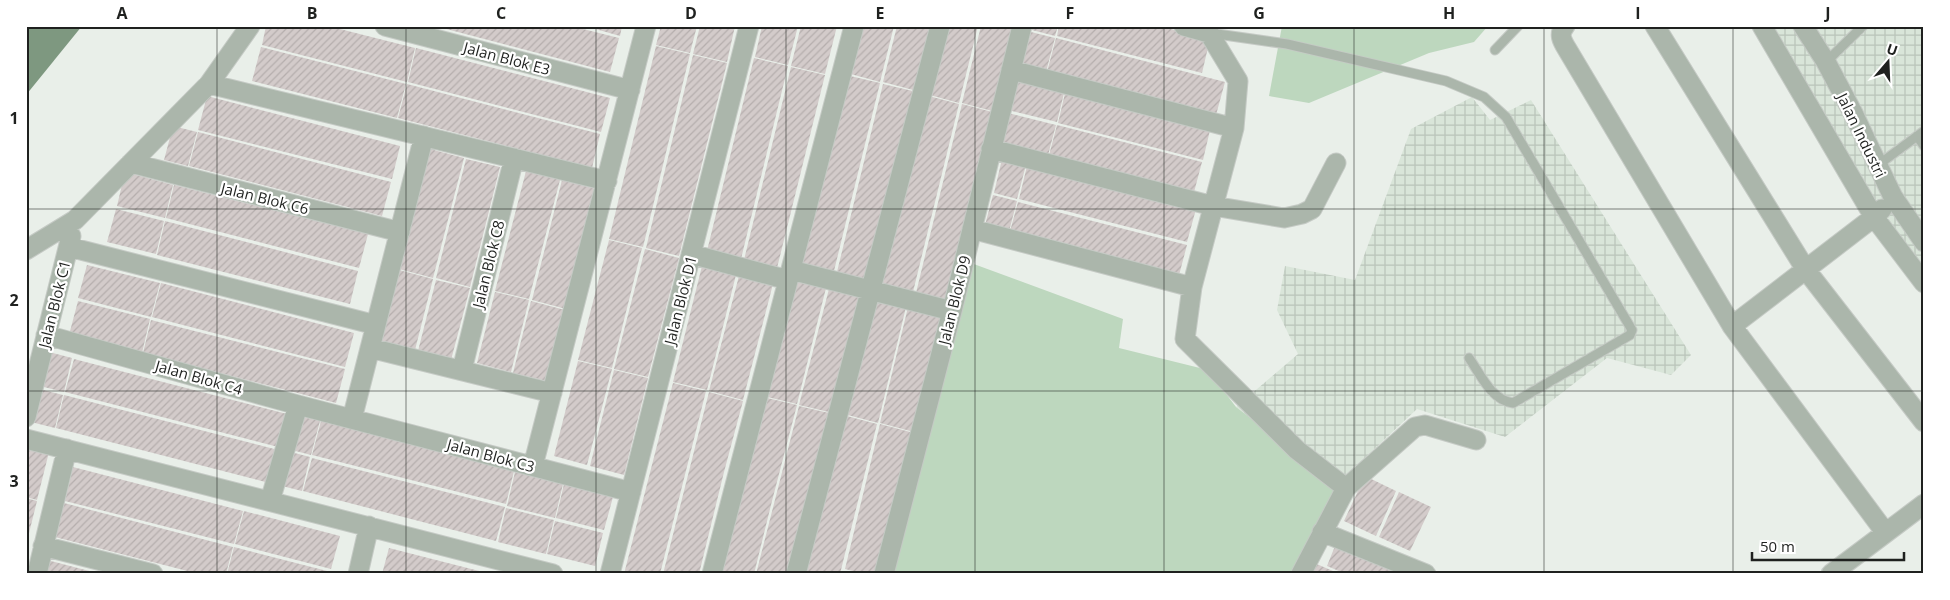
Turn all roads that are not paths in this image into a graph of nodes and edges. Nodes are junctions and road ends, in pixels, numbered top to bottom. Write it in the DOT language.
graph roads {
  1 [pos="250,26"];
  2 [pos="385,26"];
  3 [pos="646,26"];
  4 [pos="750,26"];
  5 [pos="854,26"];
  6 [pos="940,26"];
  7 [pos="1022,26"];
  8 [pos="1184,26"];
  9 [pos="1518,26"];
  10 [pos="1565,26"];
  11 [pos="1656,26"];
  12 [pos="1762,26"];
  13 [pos="1803,26"];
  14 [pos="1863,26"];
  15 [pos="1209,33"];
  16 [pos="1495,50"];
  17 [pos="1826,62"];
  18 [pos="1011,70"];
  19 [pos="209,84"];
  20 [pos="630,90"];
  21 [pos="1234,128"];
  22 [pos="1920,133"];
  23 [pos="424,136"];
  24 [pos="1924,146"];
  25 [pos="992,149"];
  26 [pos="514,158"];
  27 [pos="131,163"];
  28 [pos="1336,163"];
  29 [pos="1878,165"];
  30 [pos="607,181"];
  31 [pos="1893,197"];
  32 [pos="1213,206"];
  33 [pos="1874,217"];
  34 [pos="75,220"];
  35 [pos="972,229"];
  36 [pos="400,232"];
  37 [pos="1924,242"];
  38 [pos="69,247"];
  39 [pos="26,250"];
  40 [pos="692,254"];
  41 [pos="1806,270"];
  42 [pos="789,275"];
  43 [pos="1924,282"];
  44 [pos="1192,287"];
  45 [pos="870,290"];
  46 [pos="952,311"];
  47 [pos="376,325"];
  48 [pos="1732,326"];
  49 [pos="46,335"];
  50 [pos="370,348"];
  51 [pos="1469,358"];
  52 [pos="462,370"];
  53 [pos="552,393"];
  54 [pos="298,405"];
  55 [pos="26,417"];
  56 [pos="352,419"];
  57 [pos="1924,422"];
  58 [pos="26,439"];
  59 [pos="1476,440"];
  60 [pos="67,449"];
  61 [pos="534,466"];
  62 [pos="1346,488"];
  63 [pos="631,492"];
  64 [pos="270,502"];
  65 [pos="1924,504"];
  66 [pos="369,526"];
  67 [pos="1322,532"];
  68 [pos="1885,532"];
  69 [pos="44,546"];
  70 [pos="37,574"];
  71 [pos="153,574"];
  72 [pos="358,574"];
  73 [pos="553,574"];
  74 [pos="610,574"];
  75 [pos="712,574"];
  76 [pos="796,574"];
  77 [pos="884,574"];
  78 [pos="1301,574"];
  79 [pos="1426,574"];
  80 [pos="1831,574"];
  1 -- 19 [label="street"];
  2 -- 20 [label="street, Jalan Blok E3"];
  3 -- 20 [label="street"];
  4 -- 40 [label="street, Jalan Blok D1"];
  5 -- 42 [label="street"];
  6 -- 45 [label="street"];
  7 -- 18 [label="street, Jalan Blok D9"];
  8 -- 15 [label="street"];
  9 -- 16 [label="lane"];
  10 -- 48 [label="street"];
  11 -- 41 [label="street"];
  12 -- 33 [label="street"];
  13 -- 17 [label="street, Jalan Industri"];
  14 -- 17 [label="lane"];
  15 -- 21 [label="street"];
  15 -- 51 [label="lane"];
  17 -- 29 [label="street, Jalan Industri"];
  18 -- 21 [label="street"];
  18 -- 25 [label="street, Jalan Blok D9"];
  19 -- 23 [label="street"];
  19 -- 27 [label="street"];
  20 -- 30 [label="street"];
  21 -- 32 [label="street"];
  22 -- 24 [label="lane"];
  22 -- 29 [label="lane"];
  23 -- 26 [label="street"];
  23 -- 36 [label="street"];
  25 -- 32 [label="street"];
  25 -- 35 [label="street, Jalan Blok D9"];
  26 -- 30 [label="street"];
  26 -- 52 [label="street, Jalan Blok C8"];
  27 -- 34 [label="street"];
  27 -- 36 [label="street, Jalan Blok C6"];
  28 -- 32 [label="street"];
  29 -- 31 [label="street, Jalan Industri"];
  30 -- 53 [label="street"];
  31 -- 33 [label="street"];
  31 -- 37 [label="street, Jalan Industri"];
  32 -- 44 [label="street"];
  33 -- 41 [label="street"];
  33 -- 43 [label="street"];
  34 -- 38 [label="street, Jalan Blok C1"];
  34 -- 39 [label="street"];
  35 -- 44 [label="street"];
  35 -- 46 [label="street, Jalan Blok D9"];
  36 -- 47 [label="street"];
  38 -- 47 [label="street"];
  38 -- 49 [label="street, Jalan Blok C1"];
  40 -- 42 [label="street"];
  40 -- 63 [label="street, Jalan Blok D1"];
  41 -- 48 [label="street"];
  41 -- 57 [label="street"];
  42 -- 45 [label="street"];
  42 -- 75 [label="street"];
  44 -- 62 [label="street"];
  45 -- 46 [label="street"];
  45 -- 76 [label="street"];
  46 -- 77 [label="street, Jalan Blok D9"];
  47 -- 50 [label="street"];
  48 -- 68 [label="street"];
  49 -- 54 [label="street, Jalan Blok C4"];
  49 -- 55 [label="street, Jalan Blok C1"];
  50 -- 52 [label="street"];
  50 -- 56 [label="street"];
  52 -- 53 [label="street"];
  53 -- 61 [label="street"];
  54 -- 56 [label="street, Jalan Blok C4"];
  54 -- 64 [label="street"];
  56 -- 61 [label="street, Jalan Blok C3"];
  58 -- 60 [label="street"];
  59 -- 62 [label="street"];
  60 -- 64 [label="street"];
  60 -- 69 [label="street"];
  61 -- 63 [label="street, Jalan Blok C3"];
  62 -- 67 [label="street"];
  63 -- 74 [label="street, Jalan Blok D1"];
  64 -- 66 [label="street"];
  65 -- 68 [label="street"];
  66 -- 72 [label="street"];
  66 -- 73 [label="street"];
  67 -- 78 [label="street"];
  67 -- 79 [label="street"];
  68 -- 80 [label="street"];
  69 -- 70 [label="street"];
  69 -- 71 [label="street"];
}
